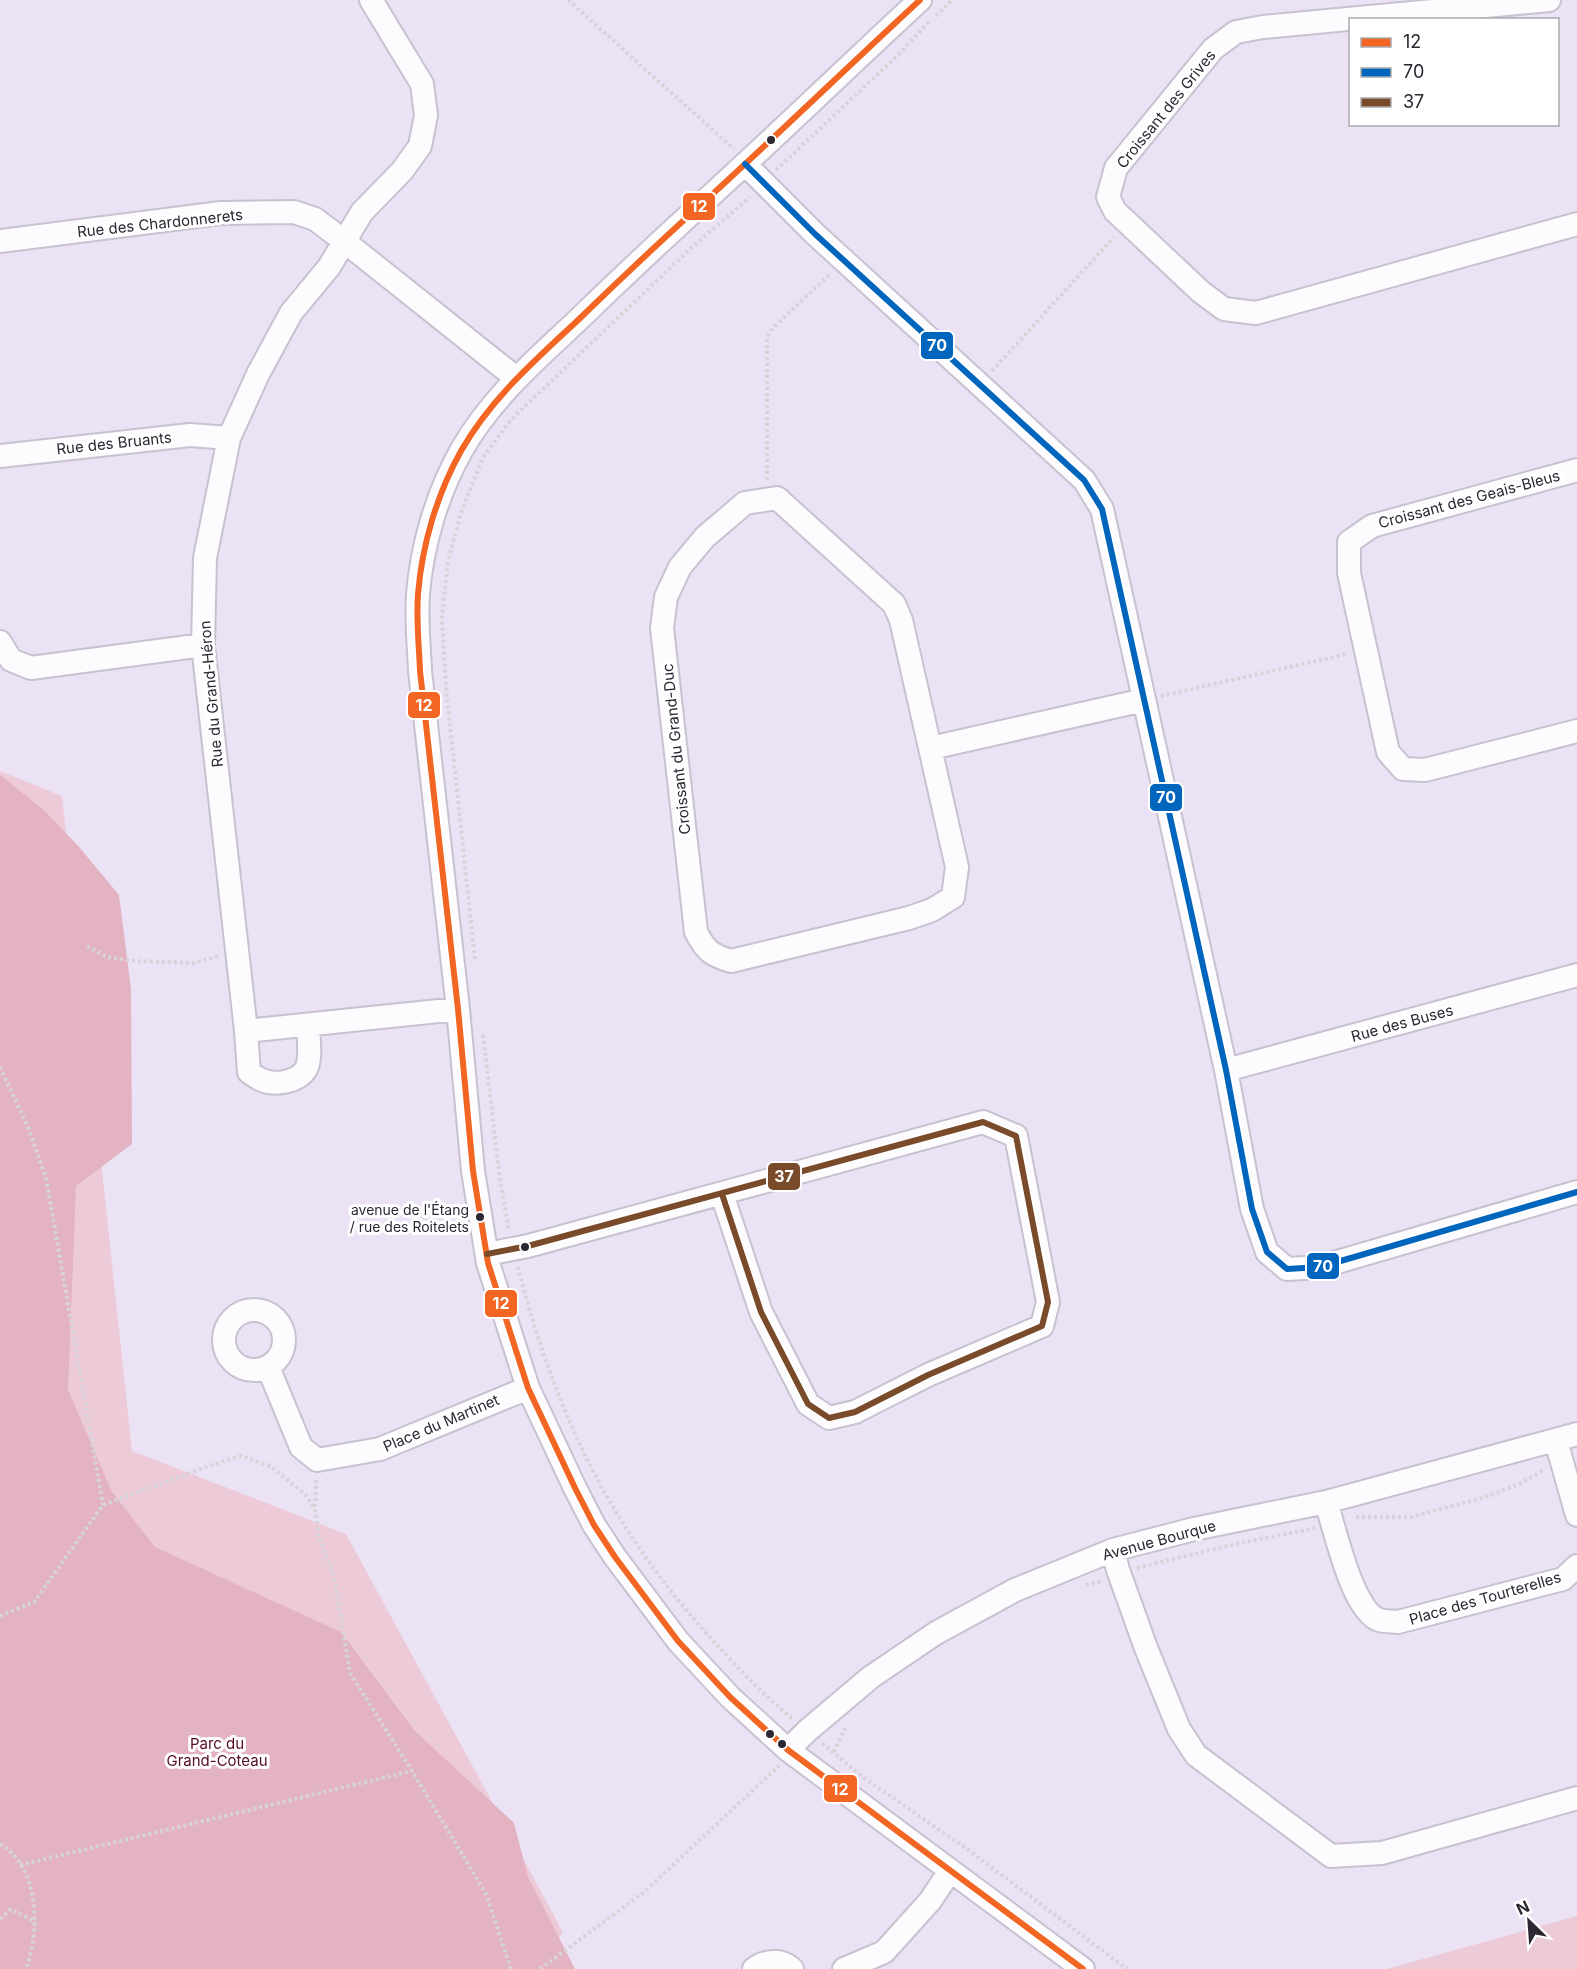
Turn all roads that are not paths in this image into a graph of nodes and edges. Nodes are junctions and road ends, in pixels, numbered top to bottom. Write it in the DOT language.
graph roads {
  1 [pos="371,0"];
  2 [pos="920,0"];
  3 [pos="1549,0"];
  4 [pos="1358,18"];
  5 [pos="1349,19"];
  6 [pos="746,164"];
  7 [pos="1577,224"];
  8 [pos="0,241"];
  9 [pos="344,241"];
  10 [pos="516,378"];
  11 [pos="229,438"];
  12 [pos="0,456"];
  13 [pos="1577,470"];
  14 [pos="0,642"];
  15 [pos="203,645"];
  16 [pos="1144,700"];
  17 [pos="1577,731"];
  18 [pos="931,748"];
  19 [pos="1577,975"];
  20 [pos="458,1010"];
  21 [pos="308,1025"];
  22 [pos="246,1031"];
  23 [pos="1226,1070"];
  24 [pos="1577,1192"];
  25 [pos="722,1194"];
  26 [pos="487,1254"];
  27 [pos="268,1367"];
  28 [pos="528,1388"];
  29 [pos="1566,1437"];
  30 [pos="1326,1502"];
  31 [pos="1577,1515"];
  32 [pos="1113,1550"];
  33 [pos="1577,1566"];
  34 [pos="788,1750"];
  35 [pos="1577,1798"];
  36 [pos="951,1871"];
  37 [pos="754,1969"];
  38 [pos="792,1969"];
  39 [pos="844,1969"];
  40 [pos="1083,1969"];
  1 -- 9 [label="street, Rue du Grand-Héron"];
  2 -- 6 [label="street"];
  3 -- 4 [label="street, Croissant des Grives"];
  5 -- 7 [label="street, Croissant des Grives"];
  6 -- 10 [label="street"];
  6 -- 16 [label="street"];
  8 -- 9 [label="street, Rue des Chardonnerets"];
  9 -- 10 [label="street, Rue des Chardonnerets"];
  9 -- 11 [label="street, Rue du Grand-Héron"];
  10 -- 20 [label="street"];
  11 -- 12 [label="street, Rue des Bruants"];
  11 -- 15 [label="street, Rue du Grand-Héron"];
  13 -- 17 [label="street, Croissant des Geais-Bleus"];
  14 -- 15 [label="street"];
  15 -- 22 [label="street, Rue du Grand-Héron"];
  16 -- 18 [label="street"];
  16 -- 23 [label="street"];
  18 -- 18 [label="street, Croissant du Grand-Duc"];
  19 -- 23 [label="street, Rue des Buses"];
  20 -- 21 [label="street"];
  20 -- 26 [label="street"];
  21 -- 22 [label="street"];
  21 -- 22 [label="street, Rue du Grand-Héron"];
  23 -- 24 [label="street"];
  25 -- 25 [label="street"];
  25 -- 26 [label="street"];
  26 -- 28 [label="street"];
  27 -- 28 [label="street, Place du Martinet"];
  28 -- 34 [label="street"];
  29 -- 30 [label="street, Avenue Bourque"];
  29 -- 31 [label="street"];
  30 -- 32 [label="street, Avenue Bourque"];
  30 -- 33 [label="street, Place des Tourterelles"];
  32 -- 34 [label="street, Avenue Bourque"];
  32 -- 35 [label="street"];
  34 -- 36 [label="street"];
  36 -- 39 [label="street"];
  36 -- 40 [label="street"];
  37 -- 38 [label="street"];
}
